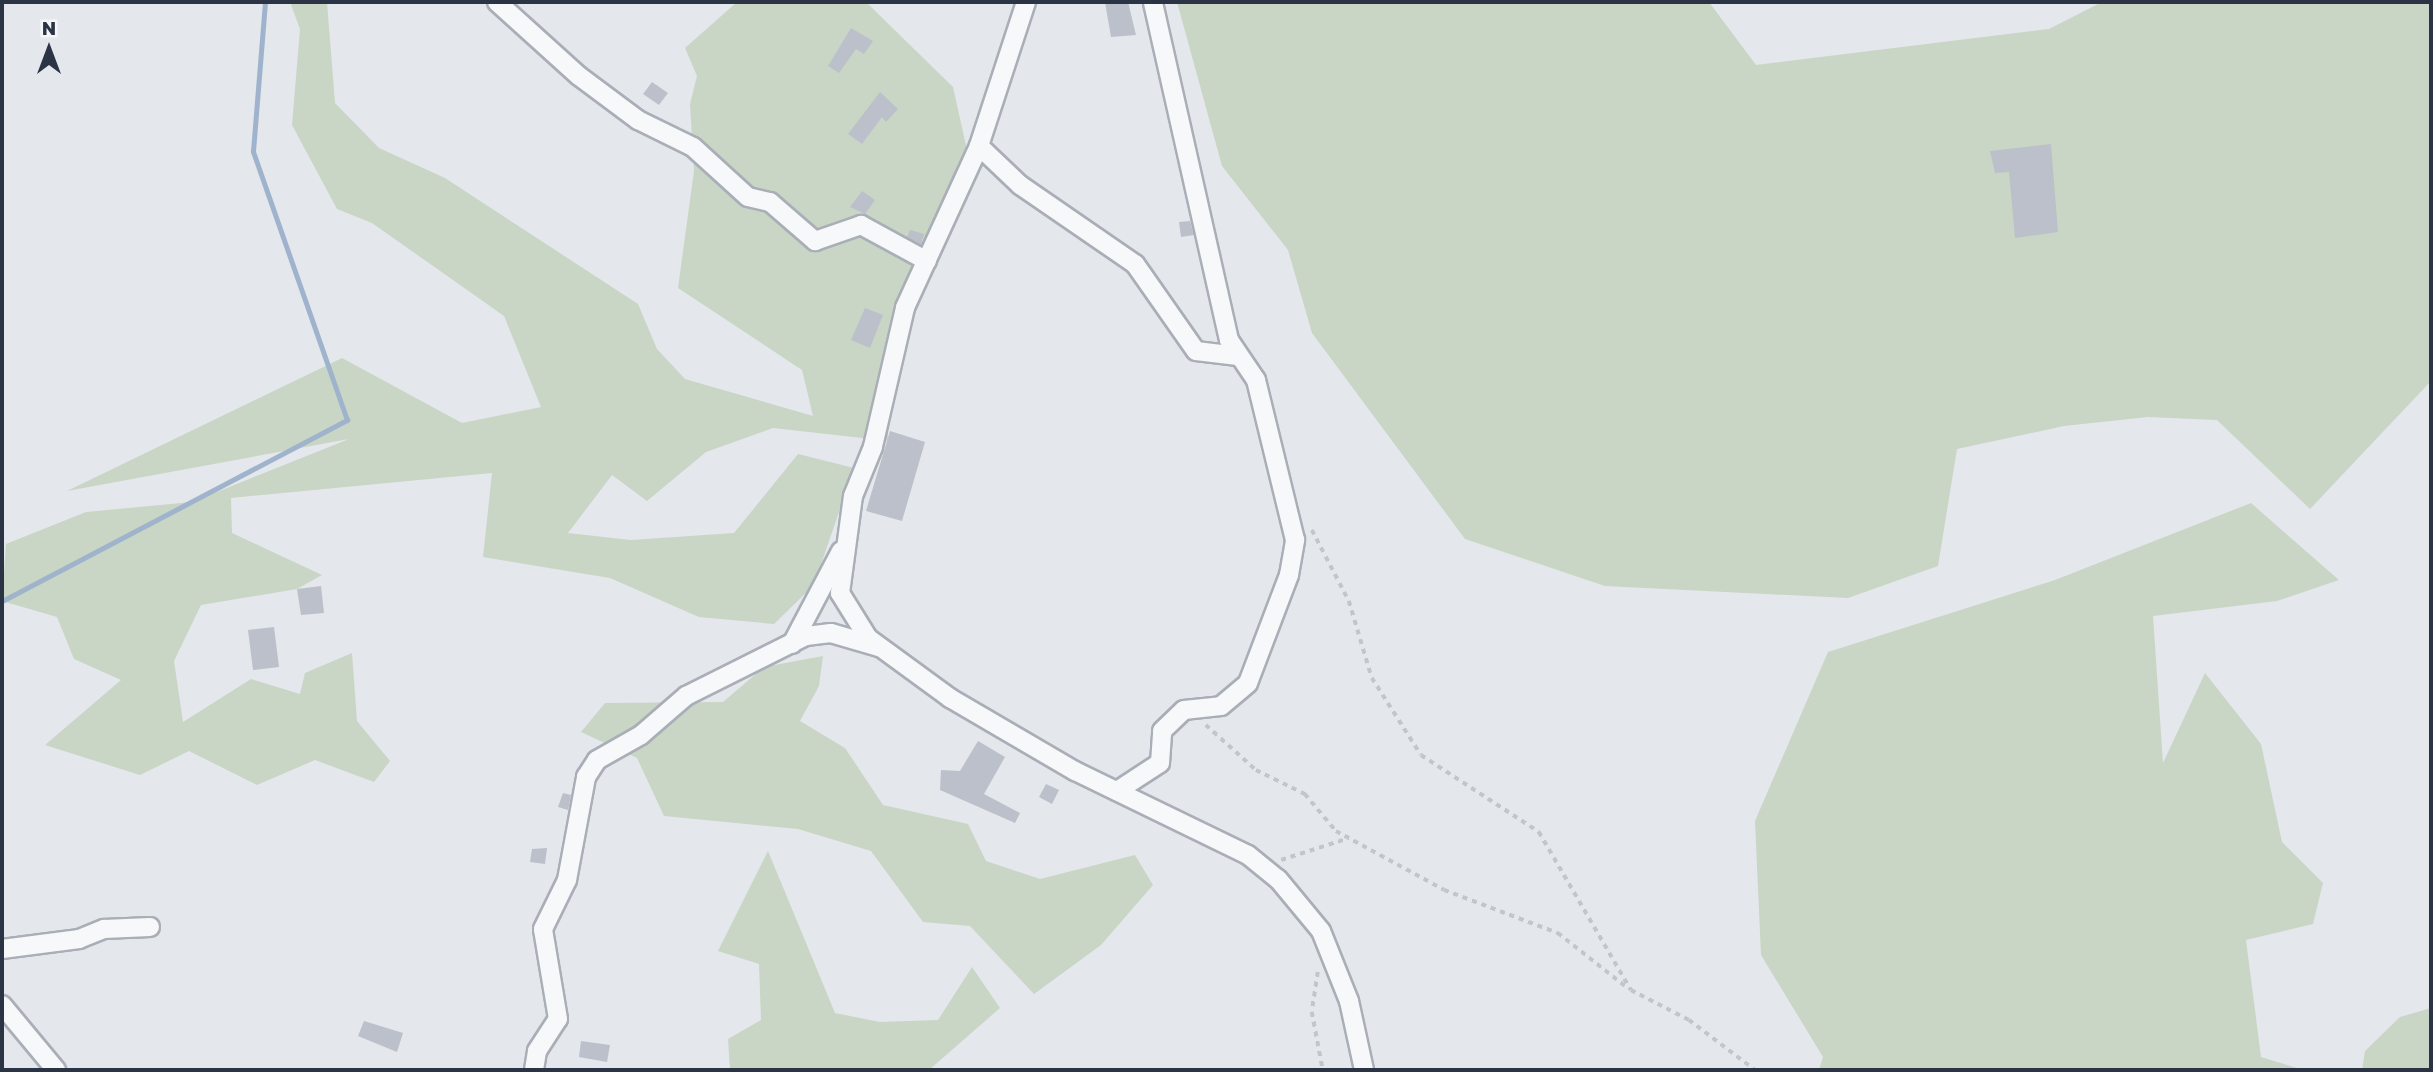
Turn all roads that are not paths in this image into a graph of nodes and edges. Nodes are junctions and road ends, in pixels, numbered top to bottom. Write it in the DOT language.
graph roads {
  1 [pos="497,2"];
  2 [pos="1026,2"];
  3 [pos="1153,2"];
  4 [pos="979,146"];
  5 [pos="927,261"];
  6 [pos="1238,356"];
  7 [pos="841,550"];
  8 [pos="791,647"];
  9 [pos="881,647"];
  10 [pos="1117,791"];
  11 [pos="150,927"];
  12 [pos="2,949"];
  13 [pos="2,1005"];
  14 [pos="56,1070"];
  15 [pos="534,1070"];
  16 [pos="1364,1070"];
  1 -- 5 [label="street"];
  2 -- 4 [label="street"];
  3 -- 6 [label="street"];
  4 -- 5 [label="street"];
  4 -- 6 [label="street"];
  5 -- 7 [label="street"];
  6 -- 10 [label="street"];
  7 -- 8 [label="street"];
  7 -- 9 [label="street"];
  8 -- 9 [label="street"];
  8 -- 15 [label="street"];
  9 -- 10 [label="street"];
  10 -- 16 [label="street"];
  11 -- 12 [label="street"];
  13 -- 14 [label="street"];
}
